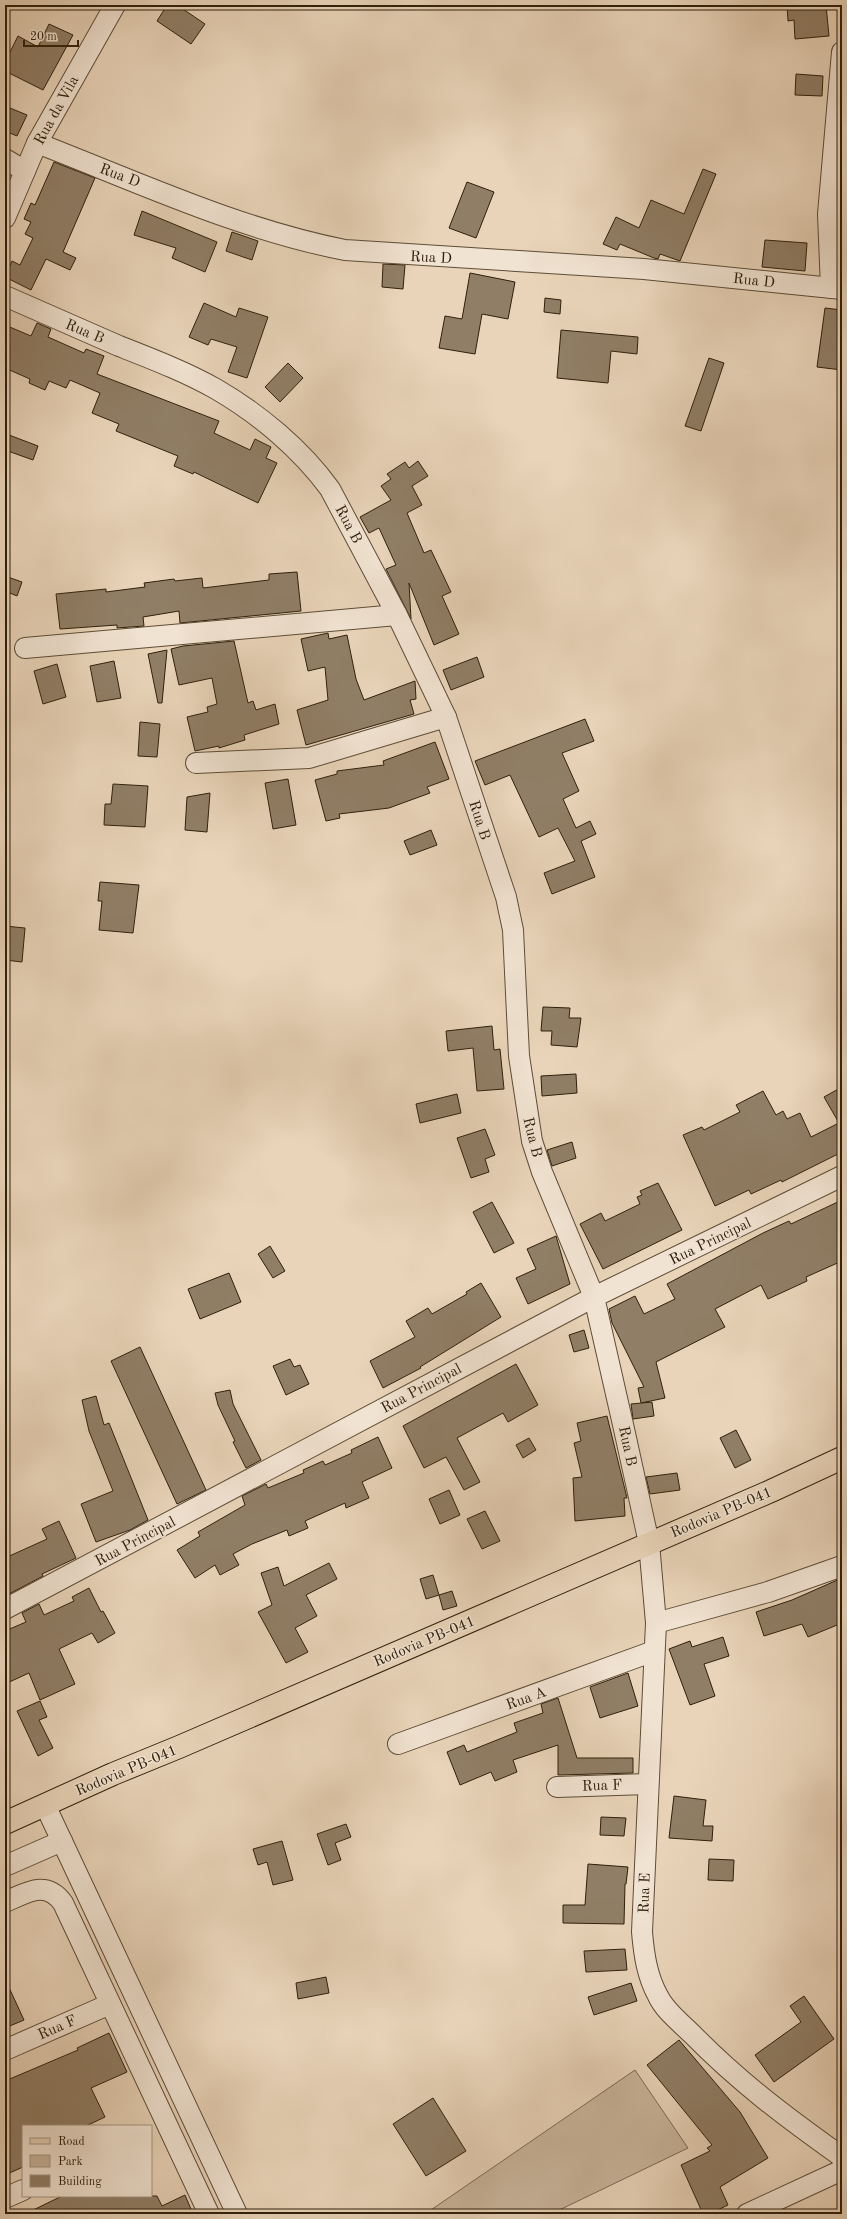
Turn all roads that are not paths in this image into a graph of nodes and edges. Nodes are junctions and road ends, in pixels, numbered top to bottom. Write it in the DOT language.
graph roads {
  1 [pos="115,5"];
  2 [pos="842,52"];
  3 [pos="37,143"];
  4 [pos="5,159"];
  5 [pos="25,171"];
  6 [pos="5,218"];
  7 [pos="836,289"];
  8 [pos="5,296"];
  9 [pos="397,615"];
  10 [pos="25,648"];
  11 [pos="446,717"];
  12 [pos="196,763"];
  13 [pos="842,1176"];
  14 [pos="594,1297"];
  15 [pos="842,1458"];
  16 [pos="649,1543"];
  17 [pos="842,1566"];
  18 [pos="5,1609"];
  19 [pos="656,1623"];
  20 [pos="654,1651"];
  21 [pos="398,1744"];
  22 [pos="648,1784"];
  23 [pos="557,1787"];
  24 [pos="45,1805"];
  25 [pos="5,1823"];
  26 [pos="62,1841"];
  27 [pos="5,1866"];
  28 [pos="5,1902"];
  29 [pos="110,2004"];
  30 [pos="5,2050"];
  31 [pos="159,2130"];
  32 [pos="842,2157"];
  33 [pos="842,2170"];
  34 [pos="22,2190"];
  35 [pos="5,2198"];
  36 [pos="209,2214"];
  37 [pos="238,2214"];
  38 [pos="747,2214"];
  1 -- 3 [label="street, Rua da Vila"];
  2 -- 7 [label="street"];
  3 -- 5 [label="street, Rua da Vila"];
  3 -- 7 [label="street, Rua D"];
  4 -- 5 [label="street"];
  5 -- 6 [label="street, Rua da Vila"];
  8 -- 9 [label="street, Rua B"];
  9 -- 10 [label="street"];
  9 -- 11 [label="street, Rua B"];
  11 -- 12 [label="street"];
  11 -- 14 [label="street, Rua B"];
  13 -- 14 [label="street, Rua Principal"];
  14 -- 16 [label="street, Rua B"];
  14 -- 18 [label="street, Rua Principal"];
  15 -- 16 [label="main road, Rodovia PB-041"];
  16 -- 19 [label="street, Rua E"];
  16 -- 24 [label="main road, Rodovia PB-041"];
  17 -- 19 [label="street"];
  19 -- 20 [label="street, Rua E"];
  20 -- 21 [label="street, Rua A"];
  20 -- 22 [label="street, Rua E"];
  22 -- 23 [label="street, Rua F"];
  22 -- 32 [label="street, Rua E"];
  24 -- 25 [label="main road, Rodovia PB-041"];
  24 -- 26 [label="street"];
  26 -- 27 [label="street"];
  26 -- 37 [label="street"];
  28 -- 29 [label="street"];
  29 -- 30 [label="street, Rua F"];
  29 -- 31 [label="street"];
  31 -- 36 [label="street"];
  33 -- 38 [label="street"];
  34 -- 35 [label="street"];
}
